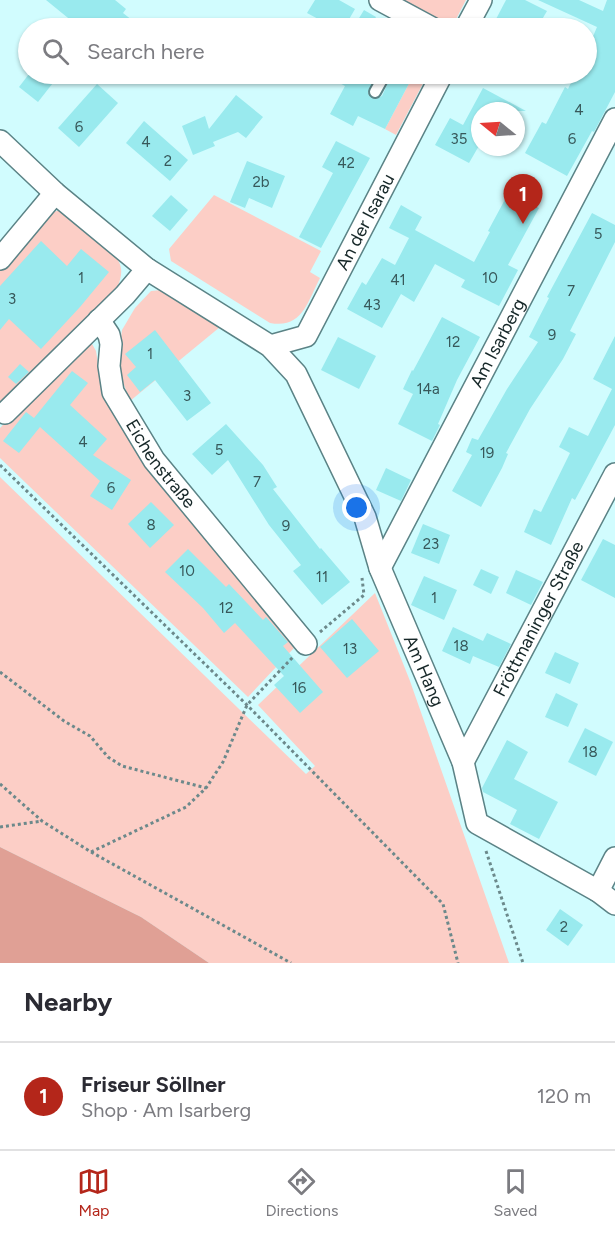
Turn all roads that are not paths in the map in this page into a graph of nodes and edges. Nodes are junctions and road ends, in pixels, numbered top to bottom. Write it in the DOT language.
graph roads {
  1 [pos="380,0"];
  2 [pos="481,0"];
  3 [pos="407,18"];
  4 [pos="471,18"];
  5 [pos="379,84"];
  6 [pos="437,84"];
  7 [pos="375,92"];
  8 [pos="615,119"];
  9 [pos="0,141"];
  10 [pos="55,193"];
  11 [pos="0,259"];
  12 [pos="147,269"];
  13 [pos="99,320"];
  14 [pos="306,336"];
  15 [pos="270,346"];
  16 [pos="296,374"];
  17 [pos="4,413"];
  18 [pos="615,474"];
  19 [pos="380,568"];
  20 [pos="306,644"];
  21 [pos="463,762"];
  22 [pos="615,858"];
  23 [pos="598,891"];
  24 [pos="615,904"];
  1 -- 3 [label="street"];
  2 -- 4 [label="street"];
  5 -- 7 [label="lane"];
  6 -- 14 [label="street, An der Isarau"];
  8 -- 19 [label="street, Am Isarberg"];
  9 -- 10 [label="street, Am Hang"];
  10 -- 11 [label="street"];
  10 -- 12 [label="street, Am Hang"];
  12 -- 13 [label="street"];
  12 -- 15 [label="street, Am Hang"];
  13 -- 17 [label="street"];
  13 -- 20 [label="street, Eichenstraße"];
  14 -- 15 [label="street"];
  14 -- 16 [label="street"];
  15 -- 16 [label="street, Am Hang"];
  16 -- 19 [label="street, Am Hang"];
  18 -- 21 [label="street, Fröttmaninger Straße"];
  19 -- 21 [label="street, Am Hang"];
  21 -- 23 [label="street, Am Hang"];
  22 -- 23 [label="street"];
  23 -- 24 [label="street"];
}
